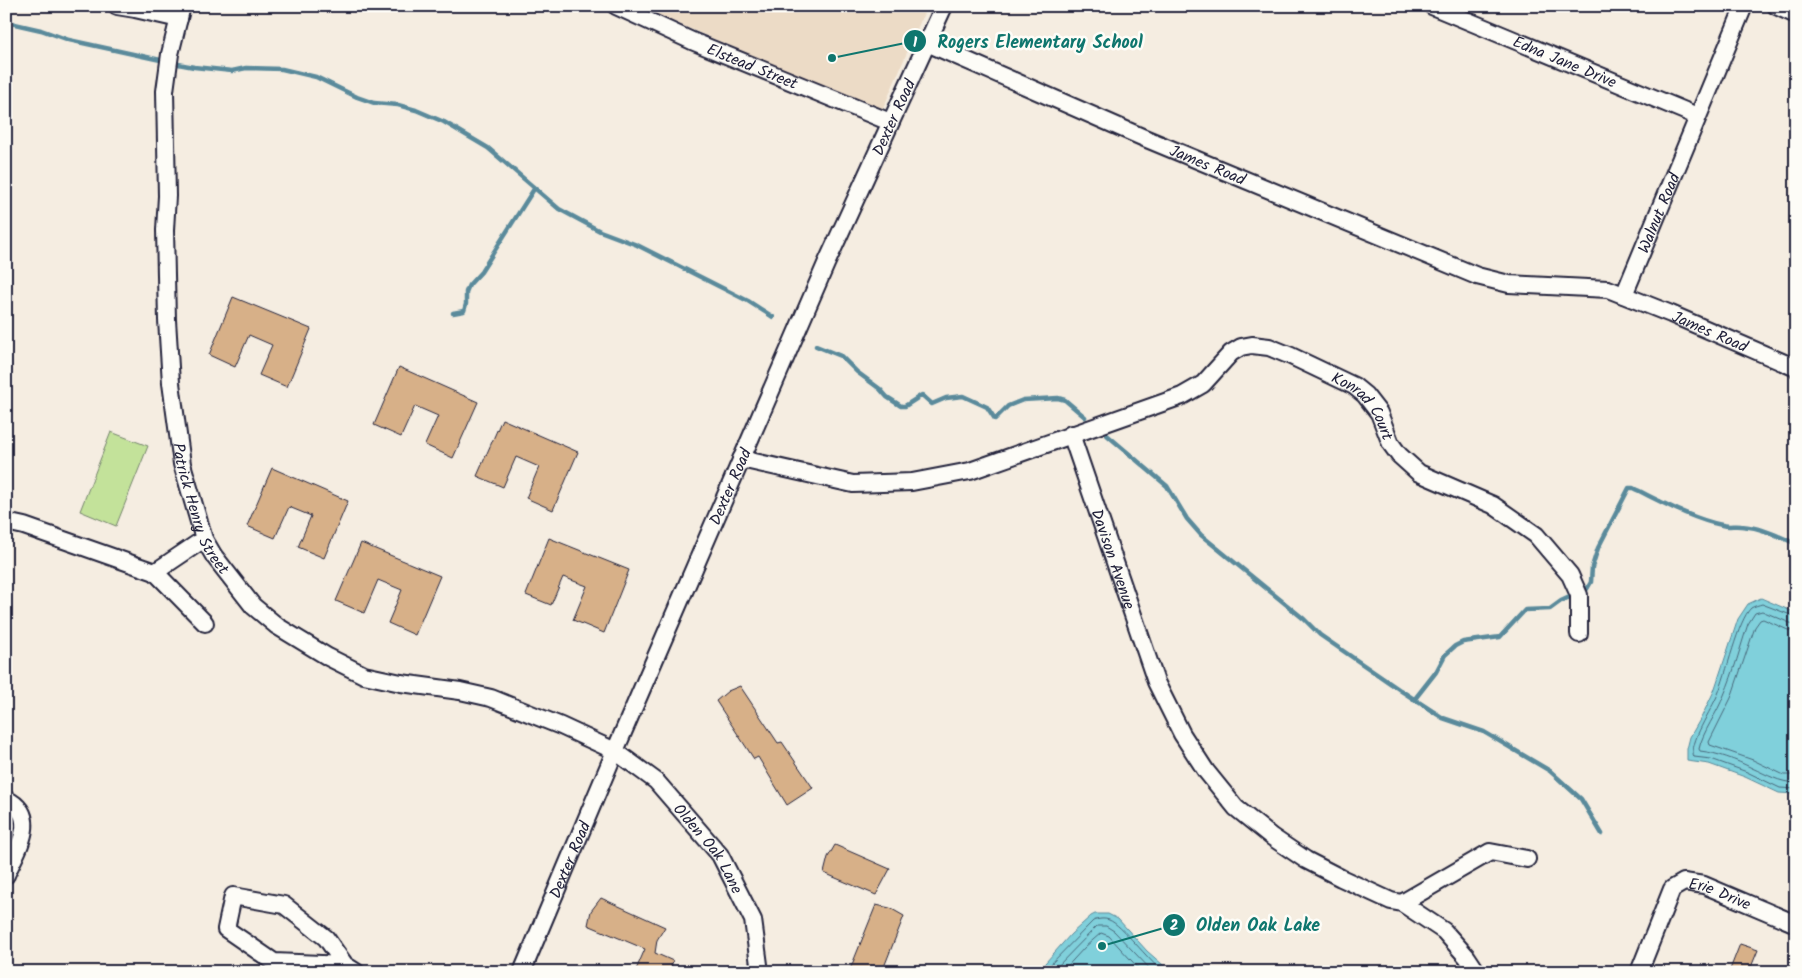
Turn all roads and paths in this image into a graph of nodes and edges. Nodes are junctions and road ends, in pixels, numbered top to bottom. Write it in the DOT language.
graph roads {
  1 [pos="117,6"];
  2 [pos="616,6"];
  3 [pos="944,6"];
  4 [pos="1432,6"];
  5 [pos="1744,6"];
  6 [pos="1776,6"];
  7 [pos="180,13"];
  8 [pos="1796,15"];
  9 [pos="927,44"];
  10 [pos="1697,116"];
  11 [pos="890,122"];
  12 [pos="1624,295"];
  13 [pos="1796,368"];
  14 [pos="1071,434"];
  15 [pos="741,459"];
  16 [pos="6,522"];
  17 [pos="204,539"];
  18 [pos="155,572"];
  19 [pos="205,623"];
  20 [pos="1579,634"];
  21 [pos="615,751"];
  22 [pos="6,799"];
  23 [pos="1527,859"];
  24 [pos="6,875"];
  25 [pos="1402,903"];
  26 [pos="1796,924"];
  27 [pos="350,968"];
  28 [pos="522,972"];
  29 [pos="760,972"];
  30 [pos="1477,972"];
  31 [pos="1639,972"];
  1 -- 7 [label="street"];
  2 -- 11 [label="street, Elstead Street"];
  3 -- 9 [label="street, Dexter Road"];
  4 -- 10 [label="street, Edna Jane Drive"];
  5 -- 10 [label="street, Walnut Road"];
  6 -- 8 [label="street"];
  7 -- 17 [label="street, Patrick Henry Street"];
  9 -- 11 [label="street, Dexter Road"];
  9 -- 12 [label="street, James Road"];
  10 -- 12 [label="street, Walnut Road"];
  11 -- 15 [label="street, Dexter Road"];
  12 -- 13 [label="street, James Road"];
  14 -- 15 [label="street"];
  14 -- 20 [label="street, Konrad Court"];
  14 -- 25 [label="street, Davison Avenue"];
  15 -- 21 [label="street, Dexter Road"];
  16 -- 18 [label="street"];
  17 -- 18 [label="street"];
  17 -- 21 [label="street, Patrick Henry Street"];
  18 -- 19 [label="street"];
  21 -- 28 [label="street, Dexter Road"];
  21 -- 29 [label="street, Olden Oak Lane"];
  22 -- 24 [label="street"];
  23 -- 25 [label="street"];
  25 -- 30 [label="street, Davison Avenue"];
  26 -- 31 [label="street, Erie Drive"];
  27 -- 27 [label="street"];
}
